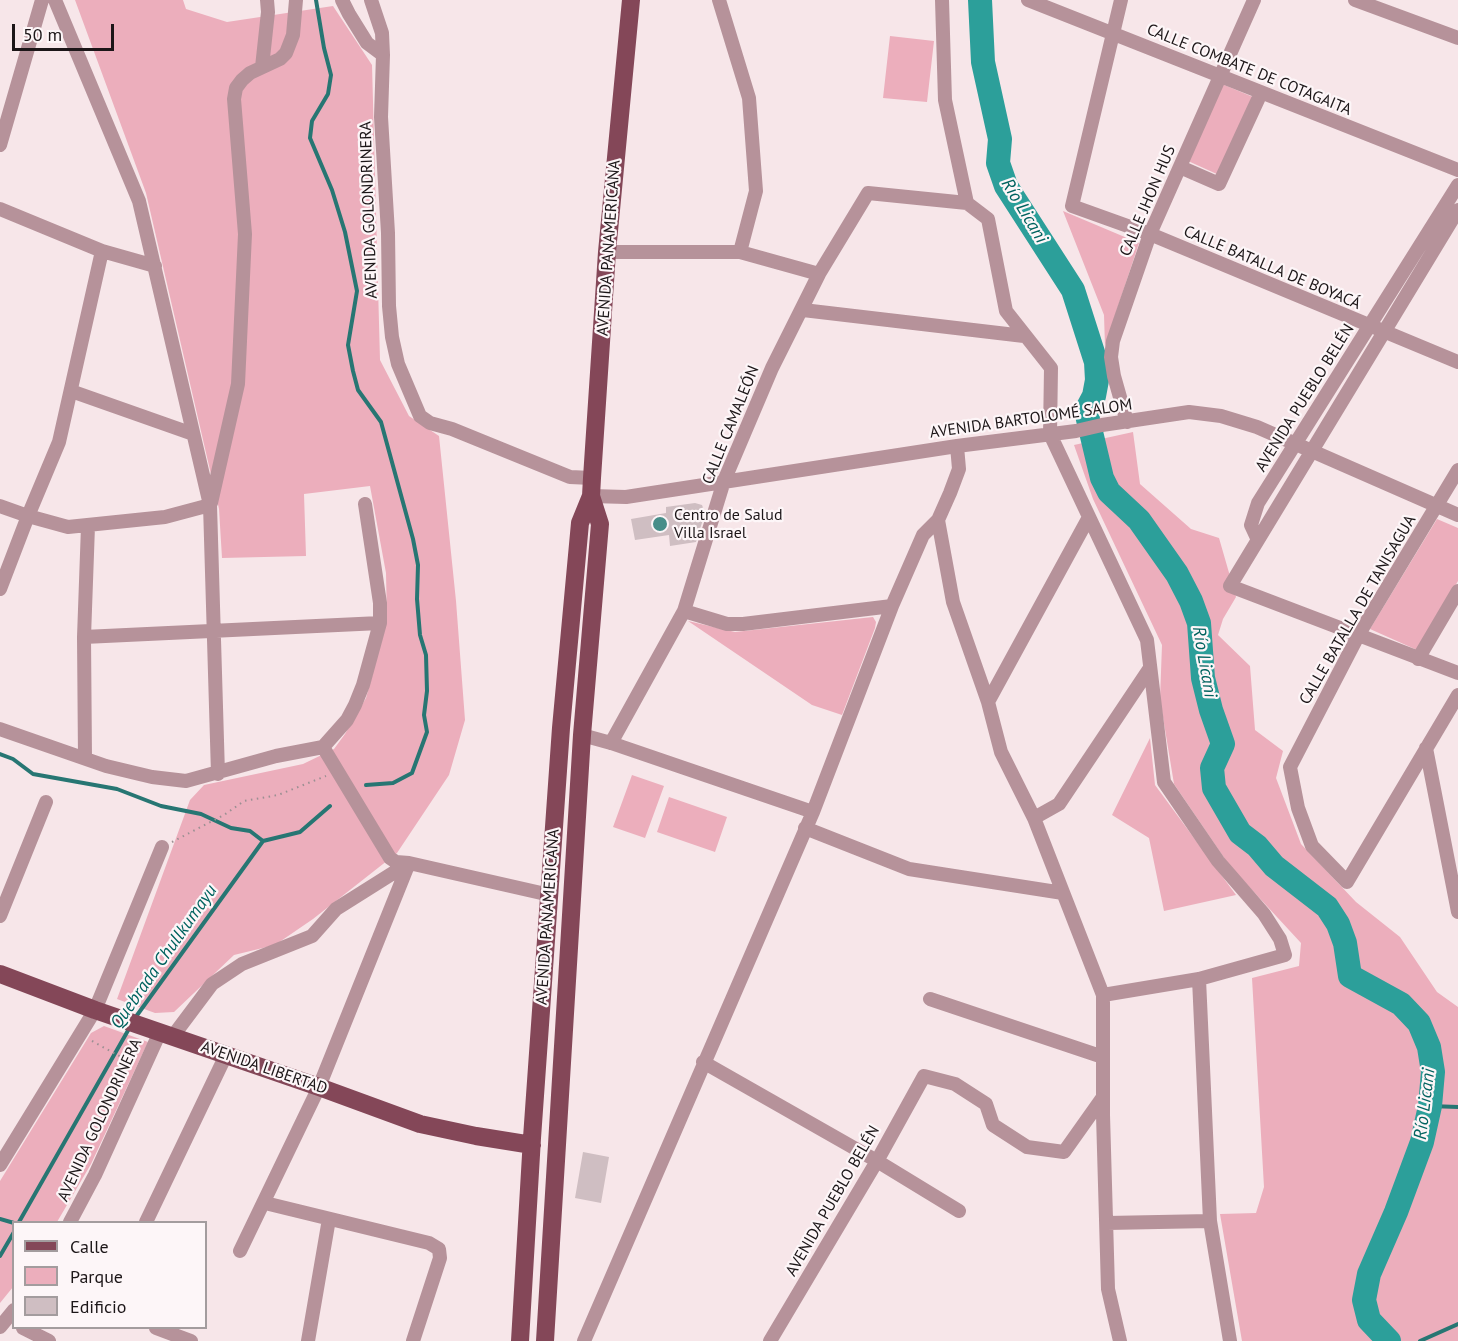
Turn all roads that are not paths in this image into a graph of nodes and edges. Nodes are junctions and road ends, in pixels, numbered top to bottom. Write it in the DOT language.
graph roads {
  1 [pos="42,0"];
  2 [pos="55,0"];
  3 [pos="267,0"];
  4 [pos="296,0"];
  5 [pos="342,0"];
  6 [pos="371,0"];
  7 [pos="631,0"];
  8 [pos="719,0"];
  9 [pos="942,0"];
  10 [pos="1028,0"];
  11 [pos="1121,0"];
  12 [pos="1254,0"];
  13 [pos="1355,0"];
  14 [pos="1112,34"];
  15 [pos="1458,38"];
  16 [pos="383,56"];
  17 [pos="262,67"];
  18 [pos="1220,77"];
  19 [pos="1261,93"];
  20 [pos="0,145"];
  21 [pos="1180,167"];
  22 [pos="1458,170"];
  23 [pos="1458,185"];
  24 [pos="967,204"];
  25 [pos="0,209"];
  26 [pos="1458,210"];
  27 [pos="1150,234"];
  28 [pos="102,250"];
  29 [pos="607,252"];
  30 [pos="740,252"];
  31 [pos="155,266"];
  32 [pos="819,274"];
  33 [pos="803,310"];
  34 [pos="1370,327"];
  35 [pos="1384,332"];
  36 [pos="1024,336"];
  37 [pos="1458,362"];
  38 [pos="71,391"];
  39 [pos="420,416"];
  40 [pos="1127,422"];
  41 [pos="193,434"];
  42 [pos="1050,434"];
  43 [pos="1297,443"];
  44 [pos="957,446"];
  45 [pos="1313,450"];
  46 [pos="1458,470"];
  47 [pos="724,481"];
  48 [pos="592,487"];
  49 [pos="365,504"];
  50 [pos="210,505"];
  51 [pos="1437,505"];
  52 [pos="0,506"];
  53 [pos="1458,514"];
  54 [pos="28,516"];
  55 [pos="1089,517"];
  56 [pos="938,520"];
  57 [pos="88,526"];
  58 [pos="1257,540"];
  59 [pos="0,589"];
  60 [pos="1458,591"];
  61 [pos="892,606"];
  62 [pos="684,612"];
  63 [pos="380,623"];
  64 [pos="214,630"];
  65 [pos="1359,634"];
  66 [pos="84,637"];
  67 [pos="1418,659"];
  68 [pos="1150,668"];
  69 [pos="1458,673"];
  70 [pos="1458,695"];
  71 [pos="988,702"];
  72 [pos="0,729"];
  73 [pos="582,735"];
  74 [pos="611,743"];
  75 [pos="323,747"];
  76 [pos="1426,748"];
  77 [pos="84,758"];
  78 [pos="218,774"];
  79 [pos="46,801"];
  80 [pos="813,812"];
  81 [pos="1034,818"];
  82 [pos="806,828"];
  83 [pos="162,847"];
  84 [pos="409,863"];
  85 [pos="1454,882"];
  86 [pos="1063,893"];
  87 [pos="550,895"];
  88 [pos="1458,912"];
  89 [pos="0,916"];
  90 [pos="0,974"];
  91 [pos="1199,979"];
  92 [pos="1103,995"];
  93 [pos="930,999"];
  94 [pos="103,1012"];
  95 [pos="159,1032"];
  96 [pos="226,1055"];
  97 [pos="1103,1058"];
  98 [pos="703,1062"];
  99 [pos="319,1087"];
  100 [pos="1103,1097"];
  101 [pos="558,1139"];
  102 [pos="532,1141"];
  103 [pos="877,1161"];
  104 [pos="0,1165"];
  105 [pos="265,1203"];
  106 [pos="959,1211"];
  107 [pos="329,1219"];
  108 [pos="71,1221"];
  109 [pos="146,1221"];
  110 [pos="1210,1221"];
  111 [pos="1107,1223"];
  112 [pos="240,1251"];
  113 [pos="25,1329"];
  114 [pos="159,1329"];
  115 [pos="49,1341"];
  116 [pos="191,1341"];
  117 [pos="308,1341"];
  118 [pos="413,1341"];
  119 [pos="520,1341"];
  120 [pos="545,1341"];
  121 [pos="584,1341"];
  122 [pos="770,1341"];
  123 [pos="1120,1341"];
  124 [pos="1230,1341"];
  1 -- 20 [label="street"];
  2 -- 31 [label="street"];
  3 -- 17 [label="street"];
  4 -- 17 [label="street"];
  5 -- 16 [label="street"];
  6 -- 16 [label="street, AVENIDA GOLONDRINERA"];
  7 -- 29 [label="main road, AVENIDA PANAMERICANA"];
  8 -- 30 [label="street"];
  9 -- 24 [label="street"];
  10 -- 14 [label="street, CALLE COMBATE DE COTAGAITA"];
  11 -- 14 [label="street"];
  12 -- 18 [label="street, CALLE JHON HUS"];
  13 -- 15 [label="street"];
  14 -- 18 [label="street, CALLE COMBATE DE COTAGAITA"];
  14 -- 27 [label="street, CALLE BATALLA DE BOYACÁ"];
  16 -- 39 [label="street, AVENIDA GOLONDRINERA"];
  17 -- 50 [label="street"];
  18 -- 19 [label="street, CALLE COMBATE DE COTAGAITA"];
  18 -- 21 [label="street, CALLE JHON HUS"];
  19 -- 21 [label="street"];
  19 -- 22 [label="street, CALLE COMBATE DE COTAGAITA"];
  21 -- 27 [label="street, CALLE JHON HUS"];
  23 -- 34 [label="street, AVENIDA PUEBLO BELÉN"];
  24 -- 32 [label="street, CALLE CAMALEÓN"];
  24 -- 36 [label="street"];
  25 -- 28 [label="street"];
  26 -- 35 [label="street, AVENIDA PUEBLO BELÉN"];
  27 -- 34 [label="street, CALLE BATALLA DE BOYACÁ"];
  27 -- 40 [label="street, CALLE JHON HUS"];
  28 -- 31 [label="street"];
  28 -- 38 [label="street"];
  29 -- 30 [label="street"];
  29 -- 48 [label="main road, AVENIDA PANAMERICANA"];
  30 -- 32 [label="street"];
  31 -- 41 [label="street"];
  32 -- 33 [label="street, CALLE CAMALEÓN"];
  33 -- 36 [label="street"];
  33 -- 47 [label="street, CALLE CAMALEÓN"];
  34 -- 35 [label="street, CALLE BATALLA DE BOYACÁ"];
  34 -- 43 [label="street, AVENIDA PUEBLO BELÉN"];
  35 -- 37 [label="street, CALLE BATALLA DE BOYACÁ"];
  35 -- 45 [label="street, AVENIDA PUEBLO BELÉN"];
  36 -- 42 [label="street"];
  38 -- 41 [label="street"];
  38 -- 54 [label="street"];
  39 -- 48 [label="street, AVENIDA BARTOLOMÉ SALOM"];
  40 -- 42 [label="street, AVENIDA BARTOLOMÉ SALOM"];
  40 -- 43 [label="street, AVENIDA BARTOLOMÉ SALOM"];
  41 -- 50 [label="street"];
  42 -- 44 [label="street, AVENIDA BARTOLOMÉ SALOM"];
  42 -- 55 [label="street"];
  43 -- 45 [label="street, AVENIDA BARTOLOMÉ SALOM"];
  43 -- 58 [label="street, AVENIDA PUEBLO BELÉN"];
  44 -- 47 [label="street, AVENIDA BARTOLOMÉ SALOM"];
  44 -- 56 [label="street"];
  45 -- 51 [label="street, AVENIDA BARTOLOMÉ SALOM"];
  45 -- 58 [label="street, AVENIDA PUEBLO BELÉN"];
  46 -- 51 [label="street, CALLE BATALLA DE TANISAGUA"];
  47 -- 48 [label="street, AVENIDA BARTOLOMÉ SALOM"];
  47 -- 62 [label="street, CALLE CAMALEÓN"];
  48 -- 73 [label="main road, AVENIDA PANAMERICANA"];
  48 -- 87 [label="main road, AVENIDA PANAMERICANA"];
  49 -- 63 [label="street"];
  50 -- 57 [label="street"];
  50 -- 64 [label="street"];
  51 -- 53 [label="street, AVENIDA BARTOLOMÉ SALOM"];
  51 -- 65 [label="street, CALLE BATALLA DE TANISAGUA"];
  52 -- 54 [label="street"];
  54 -- 57 [label="street"];
  54 -- 59 [label="street"];
  55 -- 68 [label="street"];
  55 -- 71 [label="street"];
  56 -- 61 [label="street"];
  56 -- 71 [label="street"];
  57 -- 66 [label="street"];
  58 -- 65 [label="street, AVENIDA PUEBLO BELÉN"];
  60 -- 67 [label="street"];
  61 -- 62 [label="street"];
  61 -- 80 [label="street"];
  62 -- 74 [label="street, CALLE CAMALEÓN"];
  63 -- 64 [label="street"];
  63 -- 75 [label="street"];
  64 -- 66 [label="street"];
  64 -- 78 [label="street"];
  65 -- 67 [label="street"];
  65 -- 76 [label="street, CALLE BATALLA DE TANISAGUA"];
  66 -- 77 [label="street"];
  67 -- 69 [label="street"];
  68 -- 81 [label="street"];
  68 -- 91 [label="street"];
  70 -- 76 [label="street"];
  71 -- 81 [label="street"];
  72 -- 77 [label="street"];
  73 -- 74 [label="street"];
  73 -- 101 [label="main road, AVENIDA PANAMERICANA"];
  74 -- 80 [label="street"];
  75 -- 78 [label="street"];
  75 -- 84 [label="street"];
  76 -- 85 [label="street"];
  77 -- 78 [label="street"];
  79 -- 89 [label="street"];
  80 -- 82 [label="street"];
  81 -- 86 [label="street"];
  82 -- 86 [label="street"];
  82 -- 98 [label="street"];
  83 -- 94 [label="street"];
  84 -- 87 [label="street"];
  84 -- 95 [label="street, AVENIDA GOLONDRINERA"];
  84 -- 99 [label="street"];
  85 -- 88 [label="street"];
  86 -- 92 [label="street"];
  87 -- 102 [label="main road, AVENIDA PANAMERICANA"];
  90 -- 94 [label="main road, AVENIDA LIBERTAD"];
  91 -- 92 [label="street"];
  91 -- 110 [label="street"];
  92 -- 97 [label="street"];
  93 -- 97 [label="street"];
  94 -- 95 [label="main road, AVENIDA LIBERTAD"];
  94 -- 104 [label="street"];
  95 -- 96 [label="main road, AVENIDA LIBERTAD"];
  95 -- 108 [label="street, AVENIDA GOLONDRINERA"];
  96 -- 99 [label="main road, AVENIDA LIBERTAD"];
  96 -- 109 [label="street"];
  97 -- 100 [label="street"];
  98 -- 103 [label="street"];
  98 -- 121 [label="street"];
  99 -- 102 [label="main road, AVENIDA LIBERTAD"];
  99 -- 105 [label="street"];
  100 -- 103 [label="street, AVENIDA PUEBLO BELÉN"];
  100 -- 111 [label="street"];
  101 -- 102 [label="main road, AVENIDA LIBERTAD"];
  101 -- 120 [label="main road, AVENIDA PANAMERICANA"];
  102 -- 119 [label="main road, AVENIDA PANAMERICANA"];
  103 -- 106 [label="street"];
  103 -- 122 [label="street, AVENIDA PUEBLO BELÉN"];
  105 -- 107 [label="street"];
  105 -- 112 [label="street"];
  107 -- 117 [label="street"];
  107 -- 118 [label="street"];
  110 -- 111 [label="street"];
  110 -- 124 [label="street"];
  111 -- 123 [label="street"];
  113 -- 115 [label="street"];
  114 -- 116 [label="street"];
}
